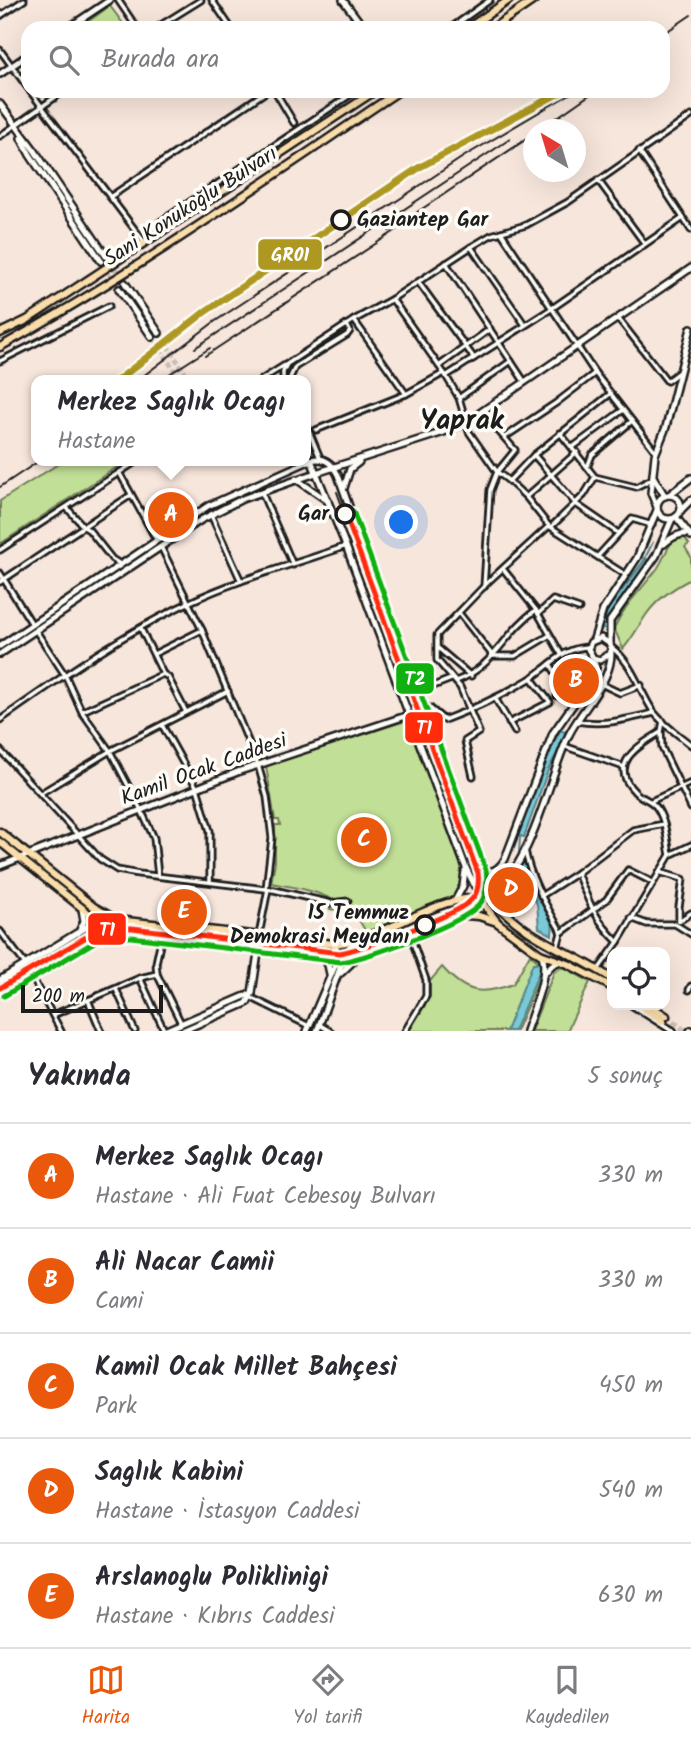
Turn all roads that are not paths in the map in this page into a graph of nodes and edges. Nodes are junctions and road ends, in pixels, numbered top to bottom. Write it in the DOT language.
graph roads {
  1 [pos="24,0"];
  2 [pos="110,0"];
  3 [pos="118,0"];
  4 [pos="201,0"];
  5 [pos="212,0"];
  6 [pos="343,0"];
  7 [pos="490,0"];
  8 [pos="509,0"];
  9 [pos="534,0"];
  10 [pos="0,16"];
  11 [pos="78,21"];
  12 [pos="132,21"];
  13 [pos="167,21"];
  14 [pos="226,21"];
  15 [pos="359,21"];
  16 [pos="461,21"];
  17 [pos="478,21"];
  18 [pos="503,21"];
  19 [pos="0,50"];
  20 [pos="21,60"];
  21 [pos="12,66"];
  22 [pos="0,74"];
  23 [pos="21,79"];
  24 [pos="35,98"];
  25 [pos="54,98"];
  26 [pos="257,98"];
  27 [pos="279,98"];
  28 [pos="346,98"];
  29 [pos="364,98"];
  30 [pos="389,98"];
  31 [pos="0,104"];
  32 [pos="42,107"];
  33 [pos="691,116"];
  34 [pos="294,123"];
  35 [pos="15,125"];
  36 [pos="0,136"];
  37 [pos="639,151"];
  38 [pos="598,180"];
  39 [pos="110,197"];
  40 [pos="683,218"];
  41 [pos="160,222"];
  42 [pos="691,229"];
  43 [pos="501,232"];
  44 [pos="145,243"];
  45 [pos="645,244"];
  46 [pos="471,247"];
  47 [pos="103,259"];
  48 [pos="446,263"];
  49 [pos="691,268"];
  50 [pos="418,282"];
  51 [pos="125,283"];
  52 [pos="119,289"];
  53 [pos="392,299"];
  54 [pos="109,306"];
  55 [pos="551,309"];
  56 [pos="618,318"];
  57 [pos="354,320"];
  58 [pos="347,325"];
  59 [pos="525,325"];
  60 [pos="691,328"];
  61 [pos="490,329"];
  62 [pos="0,333"];
  63 [pos="159,333"];
  64 [pos="152,337"];
  65 [pos="498,342"];
  66 [pos="576,346"];
  67 [pos="0,347"];
  68 [pos="465,347"];
  69 [pos="474,358"];
  70 [pos="0,361"];
  71 [pos="511,361"];
  72 [pos="681,361"];
  73 [pos="287,364"];
  74 [pos="691,364"];
  75 [pos="439,366"];
  76 [pos="680,372"];
  77 [pos="595,373"];
  78 [pos="445,374"];
  79 [pos="269,375"];
  80 [pos="284,375"];
  81 [pos="289,375"];
  82 [pos="524,381"];
  83 [pos="406,394"];
  84 [pos="610,394"];
  85 [pos="459,398"];
  86 [pos="623,410"];
  87 [pos="482,412"];
  88 [pos="632,421"];
  89 [pos="465,423"];
  90 [pos="316,430"];
  91 [pos="561,433"];
  92 [pos="311,436"];
  93 [pos="505,438"];
  94 [pos="573,447"];
  95 [pos="577,452"];
  96 [pos="656,452"];
  97 [pos="534,454"];
  98 [pos="320,458"];
  99 [pos="365,458"];
  100 [pos="311,460"];
  101 [pos="129,466"];
  102 [pos="291,466"];
  103 [pos="297,466"];
  104 [pos="334,467"];
  105 [pos="588,467"];
  106 [pos="287,470"];
  107 [pos="119,472"];
  108 [pos="496,472"];
  109 [pos="316,473"];
  110 [pos="550,474"];
  111 [pos="596,477"];
  112 [pos="654,478"];
  113 [pos="691,478"];
  114 [pos="296,479"];
  115 [pos="509,481"];
  116 [pos="636,487"];
  117 [pos="261,491"];
  118 [pos="343,491"];
  119 [pos="652,492"];
  120 [pos="131,495"];
  121 [pos="667,496"];
  122 [pos="526,497"];
  123 [pos="691,500"];
  124 [pos="328,501"];
  125 [pos="576,504"];
  126 [pos="67,507"];
  127 [pos="657,508"];
  128 [pos="681,510"];
  129 [pos="211,515"];
  130 [pos="674,518"];
  131 [pos="652,524"];
  132 [pos="551,526"];
  133 [pos="84,527"];
  134 [pos="618,533"];
  135 [pos="690,535"];
  136 [pos="159,544"];
  137 [pos="346,546"];
  138 [pos="662,546"];
  139 [pos="0,550"];
  140 [pos="598,556"];
  141 [pos="120,564"];
  142 [pos="292,565"];
  143 [pos="504,570"];
  144 [pos="0,573"];
  145 [pos="626,575"];
  146 [pos="2,580"];
  147 [pos="241,581"];
  148 [pos="484,587"];
  149 [pos="190,602"];
  150 [pos="579,609"];
  151 [pos="537,612"];
  152 [pos="459,613"];
  153 [pos="32,624"];
  154 [pos="141,629"];
  155 [pos="202,630"];
  156 [pos="36,631"];
  157 [pos="550,635"];
  158 [pos="594,639"];
  159 [pos="610,645"];
  160 [pos="0,646"];
  161 [pos="437,647"];
  162 [pos="589,647"];
  163 [pos="0,654"];
  164 [pos="153,654"];
  165 [pos="561,654"];
  166 [pos="610,654"];
  167 [pos="493,656"];
  168 [pos="593,658"];
  169 [pos="550,664"];
  170 [pos="163,674"];
  171 [pos="65,675"];
  172 [pos="471,676"];
  173 [pos="532,678"];
  174 [pos="451,679"];
  175 [pos="456,681"];
  176 [pos="601,684"];
  177 [pos="641,685"];
  178 [pos="228,691"];
  179 [pos="557,696"];
  180 [pos="495,698"];
  181 [pos="417,700"];
  182 [pos="420,709"];
  183 [pos="470,710"];
  184 [pos="82,712"];
  185 [pos="186,712"];
  186 [pos="654,713"];
  187 [pos="408,716"];
  188 [pos="0,720"];
  189 [pos="577,721"];
  190 [pos="663,721"];
  191 [pos="509,723"];
  192 [pos="162,724"];
  193 [pos="515,732"];
  194 [pos="661,732"];
  195 [pos="691,745"];
  196 [pos="564,746"];
  197 [pos="0,750"];
  198 [pos="110,751"];
  199 [pos="258,765"];
  200 [pos="624,767"];
  201 [pos="473,776"];
  202 [pos="691,783"];
  203 [pos="682,787"];
  204 [pos="197,788"];
  205 [pos="41,793"];
  206 [pos="651,801"];
  207 [pos="691,808"];
  208 [pos="141,810"];
  209 [pos="664,824"];
  210 [pos="0,832"];
  211 [pos="78,834"];
  212 [pos="0,842"];
  213 [pos="691,845"];
  214 [pos="525,848"];
  215 [pos="26,854"];
  216 [pos="670,855"];
  217 [pos="18,857"];
  218 [pos="0,866"];
  219 [pos="466,868"];
  220 [pos="480,869"];
  221 [pos="496,870"];
  222 [pos="659,872"];
  223 [pos="578,873"];
  224 [pos="158,876"];
  225 [pos="209,881"];
  226 [pos="506,883"];
  227 [pos="652,883"];
  228 [pos="267,889"];
  229 [pos="541,896"];
  230 [pos="492,898"];
  231 [pos="456,899"];
  232 [pos="481,900"];
  233 [pos="348,901"];
  234 [pos="80,906"];
  235 [pos="94,907"];
  236 [pos="592,911"];
  237 [pos="691,913"];
  238 [pos="462,915"];
  239 [pos="507,916"];
  240 [pos="631,918"];
  241 [pos="117,920"];
  242 [pos="100,921"];
  243 [pos="677,922"];
  244 [pos="498,923"];
  245 [pos="79,931"];
  246 [pos="560,931"];
  247 [pos="0,932"];
  248 [pos="131,932"];
  249 [pos="162,934"];
  250 [pos="410,934"];
  251 [pos="691,934"];
  252 [pos="258,937"];
  253 [pos="89,942"];
  254 [pos="618,942"];
  255 [pos="353,943"];
  256 [pos="334,944"];
  257 [pos="259,946"];
  258 [pos="557,948"];
  259 [pos="366,949"];
  260 [pos="541,954"];
  261 [pos="321,955"];
  262 [pos="341,956"];
  263 [pos="560,961"];
  264 [pos="25,964"];
  265 [pos="598,970"];
  266 [pos="157,974"];
  267 [pos="544,974"];
  268 [pos="31,975"];
  269 [pos="339,975"];
  270 [pos="330,976"];
  271 [pos="607,976"];
  272 [pos="140,978"];
  273 [pos="0,980"];
  274 [pos="607,986"];
  275 [pos="116,989"];
  276 [pos="0,994"];
  277 [pos="250,995"];
  278 [pos="88,1000"];
  279 [pos="640,1010"];
  280 [pos="648,1010"];
  281 [pos="655,1010"];
  282 [pos="53,1015"];
  283 [pos="181,1023"];
  284 [pos="318,1028"];
  285 [pos="308,1029"];
  286 [pos="61,1031"];
  287 [pos="102,1031"];
  288 [pos="135,1031"];
  289 [pos="164,1031"];
  290 [pos="184,1031"];
  291 [pos="330,1031"];
  292 [pos="405,1031"];
  293 [pos="526,1031"];
  294 [pos="673,1031"];
  1 -- 10 [label="street"];
  2 -- 11 [label="street"];
  3 -- 12 [label="street"];
  4 -- 13 [label="street"];
  5 -- 14 [label="street"];
  6 -- 15 [label="street"];
  7 -- 16 [label="street"];
  8 -- 17 [label="main road"];
  9 -- 18 [label="main road"];
  19 -- 21 [label="street"];
  20 -- 21 [label="street"];
  21 -- 22 [label="street"];
  21 -- 23 [label="street"];
  24 -- 32 [label="street"];
  25 -- 32 [label="street"];
  26 -- 39 [label="street"];
  27 -- 34 [label="street"];
  28 -- 41 [label="street"];
  29 -- 44 [label="main road, Sani Konukoğlu Bulvarı"];
  30 -- 67 [label="main road, Sani Konukoğlu Bulvarı"];
  31 -- 35 [label="street"];
  32 -- 35 [label="street"];
  32 -- 39 [label="street"];
  33 -- 37 [label="street"];
  35 -- 36 [label="street"];
  35 -- 47 [label="street"];
  37 -- 38 [label="street"];
  37 -- 40 [label="street"];
  38 -- 43 [label="street"];
  38 -- 45 [label="street"];
  39 -- 44 [label="street"];
  40 -- 42 [label="street"];
  40 -- 45 [label="street"];
  43 -- 46 [label="street"];
  43 -- 55 [label="street"];
  44 -- 62 [label="main road, Sani Konukoğlu Bulvarı"];
  45 -- 55 [label="street"];
  46 -- 48 [label="street"];
  46 -- 59 [label="street"];
  48 -- 50 [label="street"];
  48 -- 61 [label="street"];
  49 -- 56 [label="street"];
  50 -- 53 [label="street"];
  50 -- 68 [label="street"];
  51 -- 63 [label="street"];
  52 -- 64 [label="street"];
  53 -- 57 [label="street"];
  53 -- 75 [label="street"];
  54 -- 70 [label="street"];
  55 -- 59 [label="street"];
  55 -- 66 [label="street"];
  56 -- 66 [label="street"];
  56 -- 76 [label="street"];
  57 -- 58 [label="street"];
  57 -- 83 [label="street"];
  58 -- 73 [label="street"];
  58 -- 81 [label="street"];
  59 -- 65 [label="street"];
  60 -- 72 [label="street"];
  61 -- 65 [label="street"];
  61 -- 68 [label="street"];
  65 -- 69 [label="street"];
  65 -- 71 [label="street"];
  66 -- 77 [label="street"];
  66 -- 82 [label="street"];
  68 -- 69 [label="street"];
  68 -- 75 [label="street"];
  69 -- 78 [label="street"];
  71 -- 82 [label="street"];
  71 -- 85 [label="street"];
  72 -- 74 [label="street"];
  72 -- 76 [label="street"];
  73 -- 79 [label="street"];
  73 -- 80 [label="street"];
  75 -- 78 [label="street"];
  76 -- 96 [label="street"];
  77 -- 84 [label="street"];
  77 -- 93 [label="street"];
  78 -- 83 [label="street"];
  78 -- 85 [label="street"];
  82 -- 87 [label="street"];
  83 -- 90 [label="street"];
  84 -- 86 [label="street"];
  84 -- 91 [label="street"];
  85 -- 89 [label="street"];
  86 -- 88 [label="street"];
  86 -- 94 [label="street"];
  87 -- 89 [label="street"];
  87 -- 93 [label="street"];
  88 -- 96 [label="street"];
  88 -- 105 [label="street"];
  89 -- 99 [label="street"];
  89 -- 108 [label="street"];
  91 -- 94 [label="street"];
  91 -- 97 [label="street"];
  92 -- 98 [label="street"];
  93 -- 108 [label="street"];
  94 -- 95 [label="street"];
  95 -- 105 [label="street"];
  95 -- 110 [label="street"];
  96 -- 112 [label="street"];
  97 -- 110 [label="street"];
  97 -- 115 [label="street"];
  98 -- 100 [label="street"];
  98 -- 104 [label="street"];
  99 -- 104 [label="street"];
  99 -- 118 [label="street"];
  100 -- 109 [label="street"];
  101 -- 107 [label="street"];
  102 -- 106 [label="street"];
  103 -- 106 [label="street"];
  104 -- 109 [label="street"];
  104 -- 118 [label="street"];
  105 -- 111 [label="street"];
  106 -- 136 [label="street"];
  107 -- 120 [label="street"];
  107 -- 126 [label="street"];
  108 -- 115 [label="street"];
  108 -- 148 [label="street"];
  109 -- 114 [label="street"];
  109 -- 124 [label="street"];
  110 -- 122 [label="street"];
  110 -- 125 [label="street"];
  111 -- 116 [label="street"];
  111 -- 125 [label="street"];
  112 -- 116 [label="street"];
  112 -- 119 [label="street"];
  112 -- 121 [label="street"];
  113 -- 121 [label="street"];
  114 -- 117 [label="street"];
  114 -- 124 [label="street"];
  115 -- 122 [label="street"];
  116 -- 119 [label="street"];
  117 -- 129 [label="street"];
  117 -- 142 [label="street"];
  118 -- 181 [label="street"];
  119 -- 127 [label="street"];
  120 -- 133 [label="street"];
  120 -- 136 [label="street"];
  121 -- 127 [label="street"];
  121 -- 128 [label="street"];
  122 -- 132 [label="street"];
  123 -- 128 [label="street"];
  124 -- 137 [label="street"];
  125 -- 132 [label="street"];
  125 -- 134 [label="street"];
  126 -- 133 [label="street"];
  126 -- 139 [label="street"];
  127 -- 130 [label="street"];
  127 -- 131 [label="street"];
  128 -- 130 [label="street"];
  129 -- 136 [label="street"];
  129 -- 147 [label="street"];
  130 -- 135 [label="street"];
  130 -- 138 [label="street"];
  131 -- 134 [label="street"];
  131 -- 145 [label="street"];
  132 -- 140 [label="street"];
  132 -- 143 [label="street"];
  133 -- 141 [label="street"];
  133 -- 146 [label="street"];
  134 -- 140 [label="street"];
  135 -- 138 [label="street"];
  136 -- 141 [label="street"];
  136 -- 149 [label="street"];
  136 -- 156 [label="street"];
  137 -- 142 [label="street"];
  137 -- 187 [label="street"];
  138 -- 159 [label="street"];
  140 -- 145 [label="street"];
  141 -- 153 [label="street"];
  142 -- 147 [label="street"];
  143 -- 148 [label="street"];
  143 -- 151 [label="street"];
  144 -- 146 [label="street"];
  145 -- 158 [label="street"];
  146 -- 153 [label="street"];
  147 -- 149 [label="street"];
  148 -- 152 [label="street"];
  149 -- 154 [label="street"];
  149 -- 155 [label="street"];
  150 -- 151 [label="street"];
  151 -- 157 [label="street"];
  151 -- 167 [label="street"];
  152 -- 161 [label="street"];
  152 -- 167 [label="street"];
  153 -- 160 [label="street"];
  154 -- 164 [label="street"];
  154 -- 171 [label="street"];
  155 -- 164 [label="street"];
  155 -- 178 [label="street"];
  156 -- 163 [label="street"];
  156 -- 171 [label="street"];
  157 -- 165 [label="street"];
  157 -- 167 [label="street"];
  158 -- 159 [label="street"];
  158 -- 162 [label="street"];
  159 -- 166 [label="street"];
  159 -- 177 [label="street"];
  161 -- 172 [label="street"];
  161 -- 174 [label="street"];
  162 -- 165 [label="street"];
  162 -- 168 [label="street"];
  164 -- 170 [label="street"];
  165 -- 169 [label="street"];
  166 -- 168 [label="street"];
  166 -- 176 [label="street"];
  167 -- 172 [label="street"];
  168 -- 221 [label="street"];
  169 -- 173 [label="street"];
  169 -- 179 [label="street"];
  170 -- 184 [label="street"];
  170 -- 185 [label="street"];
  171 -- 184 [label="street"];
  171 -- 188 [label="street"];
  172 -- 175 [label="street"];
  173 -- 180 [label="street"];
  173 -- 191 [label="street"];
  174 -- 175 [label="street"];
  174 -- 181 [label="street"];
  175 -- 183 [label="street"];
  176 -- 177 [label="street"];
  176 -- 189 [label="street"];
  177 -- 186 [label="street"];
  178 -- 185 [label="street"];
  178 -- 199 [label="street"];
  180 -- 183 [label="street"];
  180 -- 191 [label="street"];
  181 -- 182 [label="street"];
  182 -- 183 [label="street"];
  182 -- 187 [label="street, Kamil Ocak Caddesi"];
  182 -- 220 [label="street"];
  183 -- 201 [label="street"];
  184 -- 198 [label="street"];
  185 -- 192 [label="street"];
  186 -- 189 [label="street"];
  186 -- 190 [label="street"];
  187 -- 199 [label="street, Kamil Ocak Caddesi"];
  187 -- 219 [label="street"];
  189 -- 196 [label="street"];
  190 -- 194 [label="street"];
  190 -- 195 [label="street"];
  191 -- 193 [label="street"];
  192 -- 198 [label="street"];
  192 -- 204 [label="street"];
  194 -- 200 [label="street"];
  194 -- 203 [label="street"];
  196 -- 200 [label="street"];
  196 -- 214 [label="street"];
  197 -- 205 [label="street"];
  198 -- 205 [label="street"];
  198 -- 208 [label="street"];
  199 -- 204 [label="street, Kamil Ocak Caddesi"];
  199 -- 228 [label="street"];
  200 -- 206 [label="street"];
  202 -- 203 [label="street"];
  203 -- 206 [label="street"];
  203 -- 207 [label="street"];
  204 -- 208 [label="street, Kamil Ocak Caddesi"];
  204 -- 225 [label="street"];
  205 -- 211 [label="street"];
  206 -- 209 [label="street"];
  208 -- 211 [label="street, Kamil Ocak Caddesi"];
  208 -- 224 [label="street"];
  209 -- 216 [label="street"];
  209 -- 223 [label="street"];
  210 -- 215 [label="main road"];
  211 -- 215 [label="street, Kamil Ocak Caddesi"];
  211 -- 224 [label="street"];
  212 -- 217 [label="main road"];
  213 -- 216 [label="street"];
  214 -- 226 [label="street"];
  214 -- 229 [label="street"];
  215 -- 217 [label="street, Kamil Ocak Caddesi"];
  215 -- 235 [label="main road"];
  216 -- 222 [label="street"];
  217 -- 218 [label="street, Kamil Ocak Caddesi"];
  217 -- 234 [label="main road"];
  219 -- 231 [label="street"];
  219 -- 232 [label="street"];
  220 -- 221 [label="street"];
  220 -- 230 [label="street"];
  221 -- 226 [label="street"];
  222 -- 227 [label="street"];
  222 -- 243 [label="street"];
  223 -- 229 [label="street"];
  223 -- 236 [label="street"];
  224 -- 225 [label="street"];
  225 -- 228 [label="street"];
  226 -- 230 [label="street"];
  226 -- 239 [label="street"];
  227 -- 236 [label="street"];
  227 -- 240 [label="street"];
  228 -- 233 [label="street"];
  228 -- 252 [label="street"];
  229 -- 246 [label="street"];
  230 -- 232 [label="main road"];
  230 -- 239 [label="main road"];
  231 -- 232 [label="main road"];
  231 -- 255 [label="main road"];
  232 -- 238 [label="main road"];
  232 -- 244 [label="main road"];
  234 -- 242 [label="main road"];
  234 -- 245 [label="street"];
  235 -- 241 [label="main road"];
  235 -- 242 [label="street"];
  236 -- 246 [label="street"];
  236 -- 254 [label="street"];
  237 -- 243 [label="street"];
  238 -- 244 [label="main road"];
  238 -- 250 [label="main road"];
  239 -- 258 [label="main road"];
  240 -- 243 [label="street"];
  240 -- 254 [label="street"];
  241 -- 242 [label="street"];
  241 -- 252 [label="main road"];
  242 -- 245 [label="street"];
  242 -- 248 [label="main road"];
  242 -- 253 [label="street"];
  243 -- 251 [label="street"];
  244 -- 260 [label="main road"];
  245 -- 264 [label="street"];
  246 -- 258 [label="street"];
  247 -- 264 [label="street"];
  248 -- 249 [label="main road"];
  248 -- 253 [label="street"];
  249 -- 257 [label="main road"];
  249 -- 266 [label="street"];
  250 -- 259 [label="main road"];
  250 -- 292 [label="street"];
  252 -- 256 [label="main road"];
  253 -- 268 [label="street"];
  254 -- 265 [label="street"];
  255 -- 256 [label="main road"];
  255 -- 262 [label="street"];
  256 -- 262 [label="street"];
  257 -- 261 [label="main road"];
  257 -- 277 [label="street"];
  258 -- 265 [label="main road"];
  259 -- 262 [label="main road"];
  259 -- 269 [label="street"];
  260 -- 263 [label="main road"];
  260 -- 267 [label="street"];
  261 -- 262 [label="main road"];
  261 -- 270 [label="street"];
  262 -- 269 [label="street"];
  262 -- 270 [label="street"];
  263 -- 267 [label="street"];
  263 -- 274 [label="main road"];
  264 -- 273 [label="street"];
  265 -- 271 [label="main road"];
  266 -- 272 [label="street"];
  266 -- 283 [label="street"];
  267 -- 293 [label="street"];
  268 -- 276 [label="street"];
  268 -- 282 [label="street"];
  269 -- 284 [label="street"];
  270 -- 285 [label="street"];
  272 -- 275 [label="street"];
  272 -- 289 [label="street"];
  275 -- 278 [label="street"];
  275 -- 288 [label="street"];
  277 -- 283 [label="street"];
  277 -- 285 [label="street"];
  277 -- 290 [label="street"];
  278 -- 282 [label="street"];
  278 -- 287 [label="street"];
  279 -- 294 [label="street"];
  280 -- 281 [label="main road"];
  282 -- 286 [label="street"];
  283 -- 289 [label="street"];
  283 -- 290 [label="street"];
  284 -- 291 [label="street"];
}
